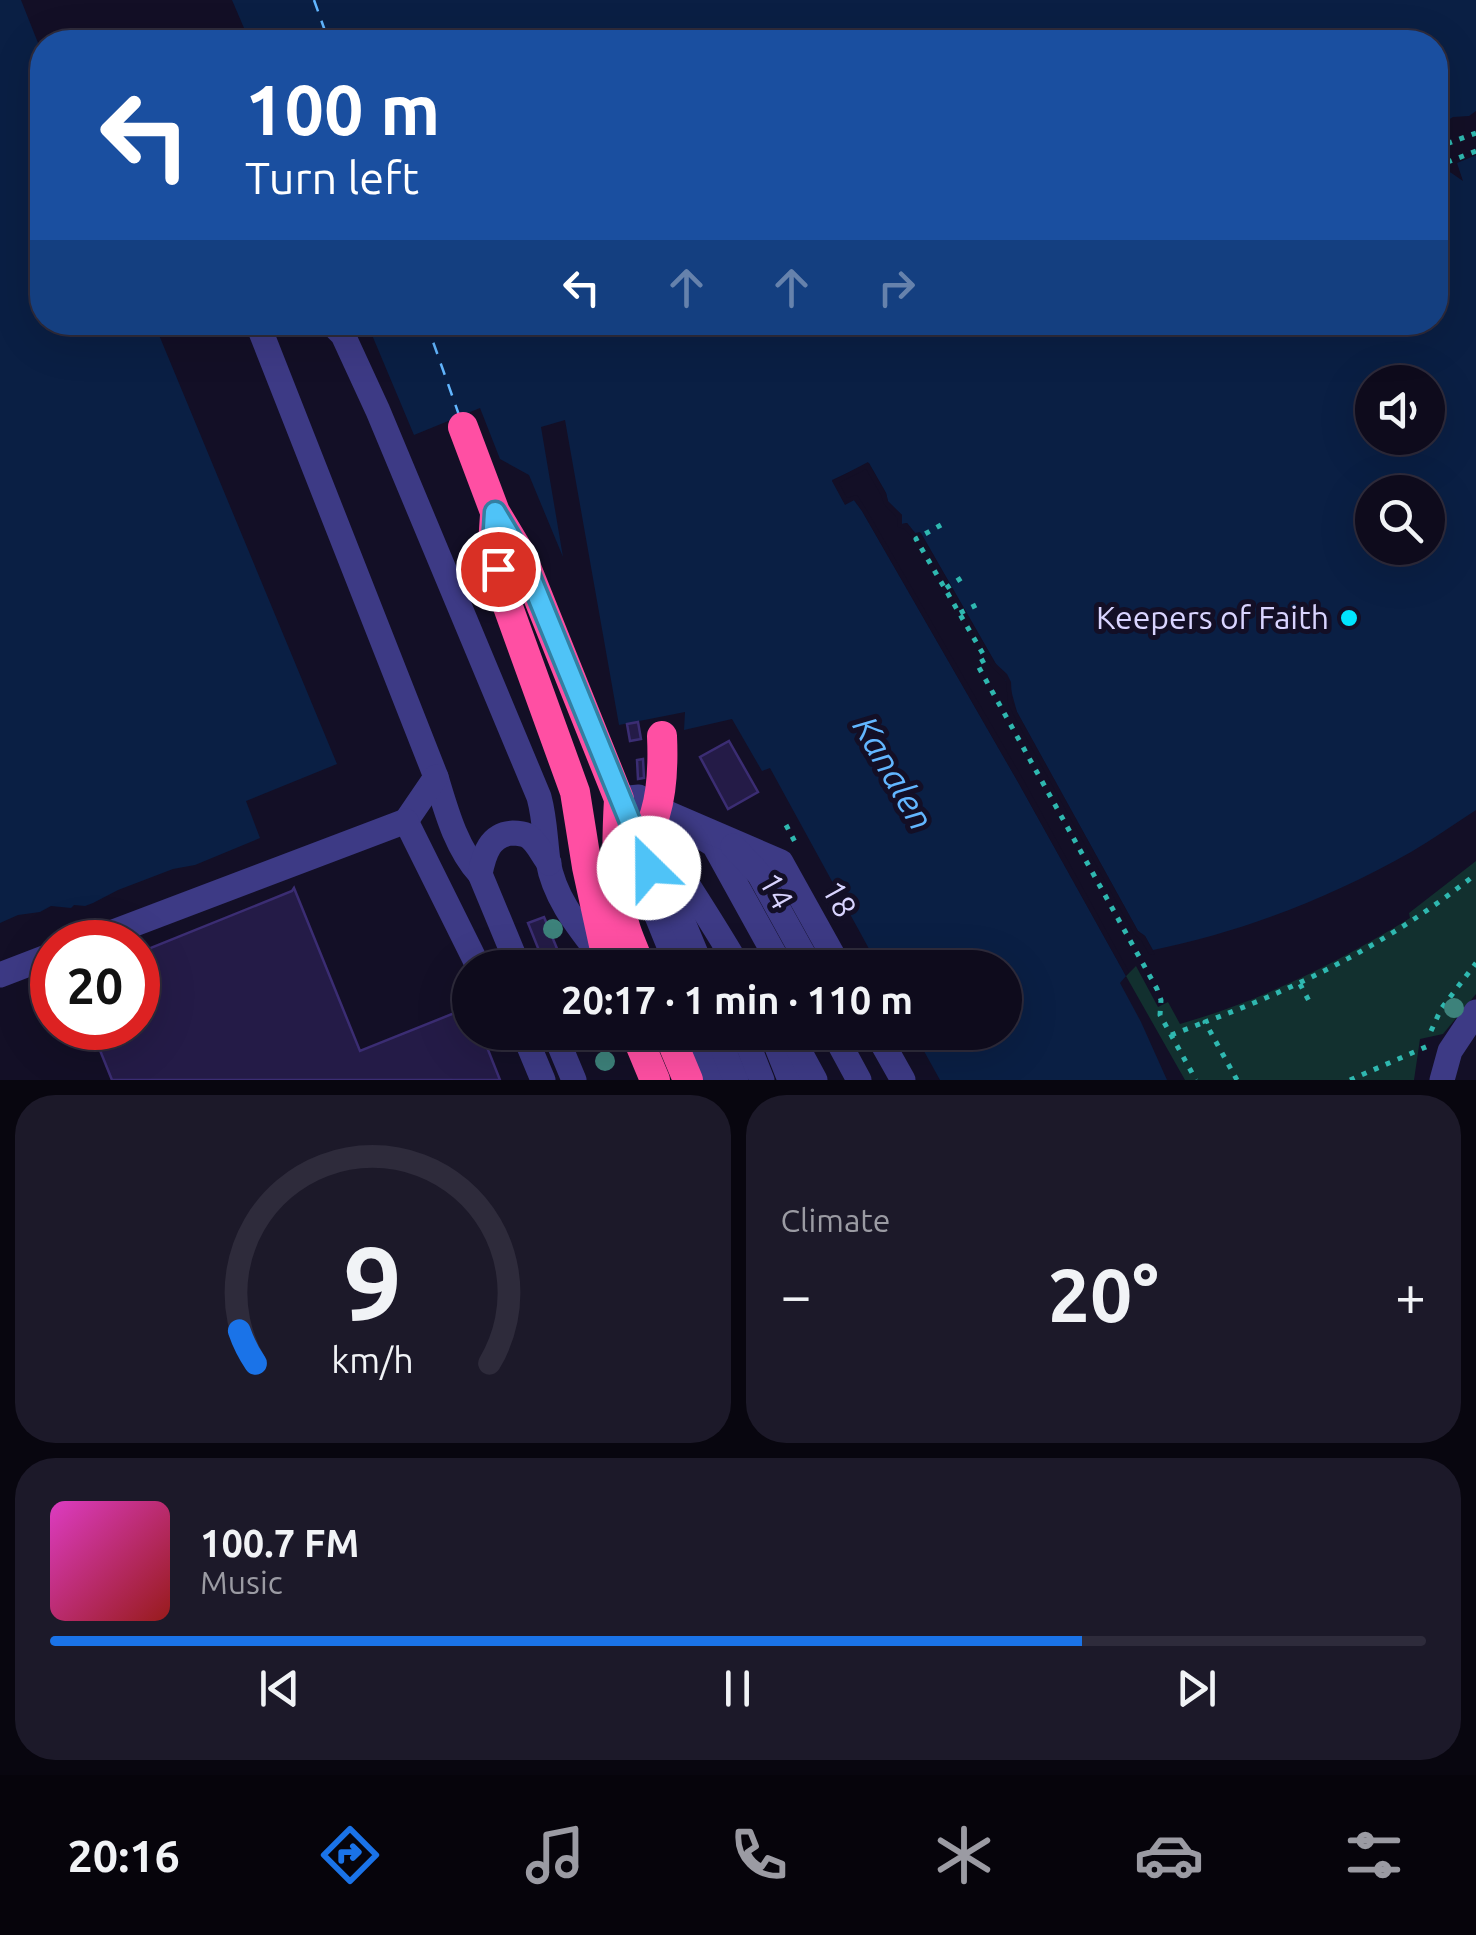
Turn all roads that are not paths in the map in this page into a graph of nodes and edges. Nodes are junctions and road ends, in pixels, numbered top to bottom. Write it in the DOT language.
graph roads {
  1 [pos="262,335"];
  2 [pos="342,335"];
  3 [pos="463,428"];
  4 [pos="495,512"];
  5 [pos="662,736"];
  6 [pos="436,777"];
  7 [pos="619,799"];
  8 [pos="406,821"];
  9 [pos="637,847"];
  10 [pos="549,863"];
  11 [pos="685,865"];
  12 [pos="764,871"];
  13 [pos="480,874"];
  14 [pos="144,920"];
  15 [pos="599,922"];
  16 [pos="646,934"];
  17 [pos="470,950"];
  18 [pos="511,950"];
  19 [pos="596,950"];
  20 [pos="605,950"];
  21 [pos="634,950"];
  22 [pos="650,950"];
  23 [pos="655,950"];
  24 [pos="679,950"];
  25 [pos="689,950"];
  26 [pos="699,950"];
  27 [pos="711,950"];
  28 [pos="726,950"];
  29 [pos="740,950"];
  30 [pos="753,950"];
  31 [pos="765,950"];
  32 [pos="791,950"];
  33 [pos="802,950"];
  34 [pos="814,950"];
  35 [pos="826,950"];
  36 [pos="30,964"];
  37 [pos="0,975"];
  38 [pos="1476,1012"];
  39 [pos="530,1050"];
  40 [pos="562,1050"];
  41 [pos="642,1050"];
  42 [pos="676,1050"];
  43 [pos="688,1050"];
  44 [pos="699,1050"];
  45 [pos="711,1050"];
  46 [pos="724,1050"];
  47 [pos="736,1050"];
  48 [pos="750,1050"];
  49 [pos="765,1050"];
  50 [pos="779,1050"];
  51 [pos="784,1050"];
  52 [pos="798,1050"];
  53 [pos="814,1050"];
  54 [pos="828,1050"];
  55 [pos="843,1050"];
  56 [pos="857,1050"];
  57 [pos="872,1050"];
  58 [pos="886,1050"];
  59 [pos="543,1080"];
  60 [pos="574,1080"];
  61 [pos="654,1080"];
  62 [pos="688,1080"];
  63 [pos="700,1080"];
  64 [pos="711,1080"];
  65 [pos="723,1080"];
  66 [pos="736,1080"];
  67 [pos="748,1080"];
  68 [pos="762,1080"];
  69 [pos="776,1080"];
  70 [pos="790,1080"];
  71 [pos="801,1080"];
  72 [pos="815,1080"];
  73 [pos="830,1080"];
  74 [pos="844,1080"];
  75 [pos="860,1080"];
  76 [pos="873,1080"];
  77 [pos="888,1080"];
  78 [pos="902,1080"];
  79 [pos="1442,1080"];
  1 -- 6 [label="street"];
  2 -- 10 [label="street"];
  3 -- 4 [label="highway"];
  4 -- 7 [label="highway"];
  4 -- 15 [label="highway"];
  5 -- 9 [label="highway"];
  6 -- 8 [label="street"];
  6 -- 13 [label="street"];
  7 -- 9 [label="highway"];
  7 -- 9 [label="street"];
  8 -- 14 [label="street"];
  8 -- 17 [label="street"];
  9 -- 11 [label="street"];
  9 -- 11 [label="street"];
  9 -- 11 [label="street"];
  9 -- 15 [label="highway"];
  9 -- 16 [label="street"];
  9 -- 21 [label="highway"];
  10 -- 13 [label="street"];
  10 -- 19 [label="street"];
  11 -- 12 [label="street"];
  11 -- 12 [label="street"];
  11 -- 24 [label="street"];
  11 -- 25 [label="street"];
  11 -- 26 [label="street"];
  11 -- 27 [label="street"];
  11 -- 28 [label="street"];
  11 -- 29 [label="street"];
  11 -- 30 [label="street"];
  11 -- 31 [label="street, 14"];
  12 -- 32 [label="street"];
  12 -- 33 [label="street"];
  12 -- 34 [label="street"];
  12 -- 35 [label="street, 18"];
  13 -- 18 [label="street"];
  15 -- 20 [label="highway"];
  16 -- 22 [label="street"];
  16 -- 23 [label="street"];
  36 -- 37 [label="street"];
  38 -- 79 [label="street"];
  39 -- 59 [label="street"];
  40 -- 60 [label="street"];
  41 -- 61 [label="highway"];
  42 -- 62 [label="highway"];
  43 -- 63 [label="street"];
  44 -- 64 [label="street"];
  45 -- 65 [label="street"];
  46 -- 66 [label="street"];
  47 -- 67 [label="street"];
  48 -- 68 [label="street"];
  49 -- 69 [label="street"];
  50 -- 70 [label="street"];
  51 -- 71 [label="street"];
  52 -- 72 [label="street"];
  53 -- 73 [label="street"];
  54 -- 74 [label="street"];
  55 -- 75 [label="street"];
  56 -- 76 [label="street"];
  57 -- 77 [label="street"];
  58 -- 78 [label="street"];
}
